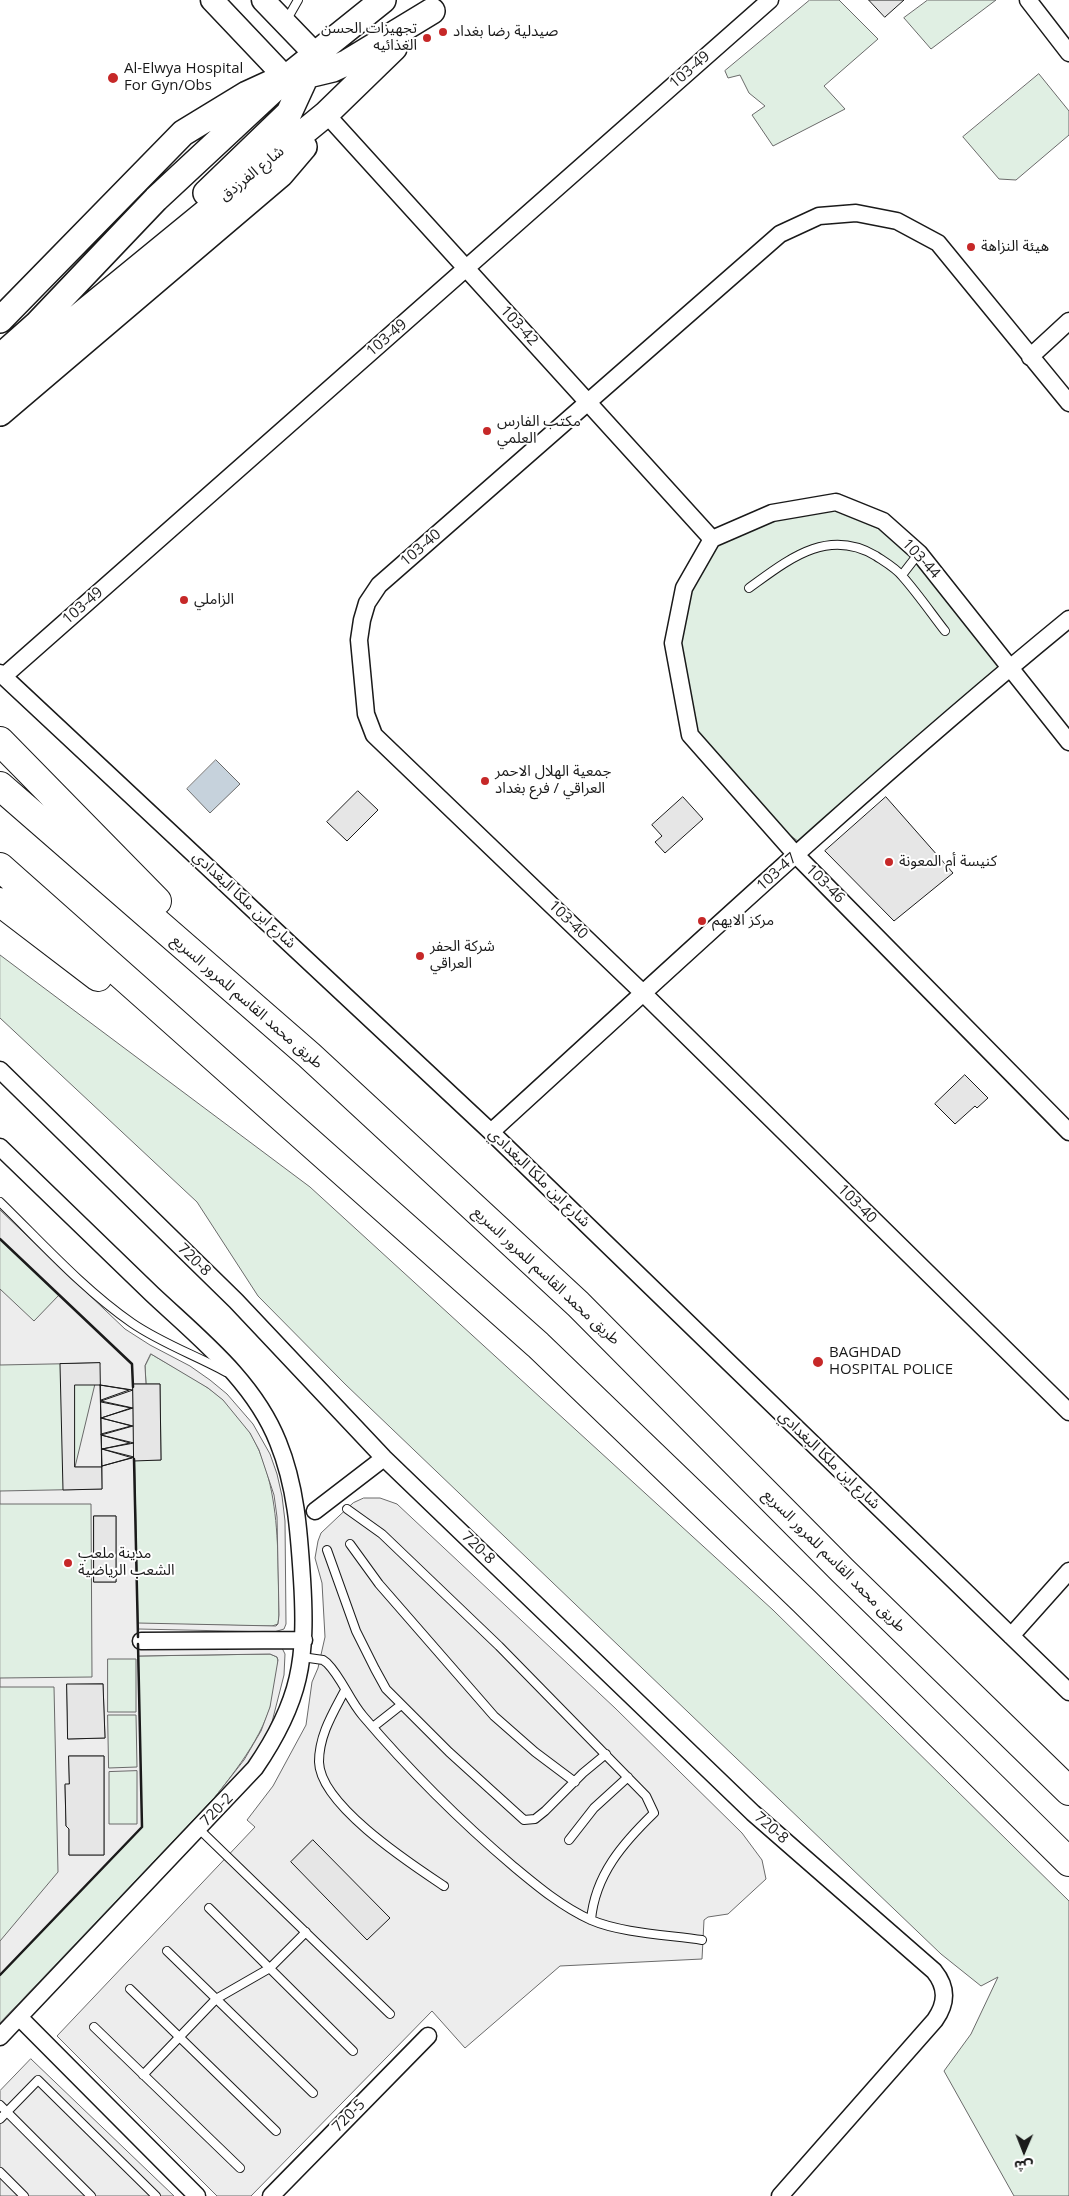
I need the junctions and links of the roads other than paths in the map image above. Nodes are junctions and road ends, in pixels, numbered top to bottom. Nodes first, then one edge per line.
1 (212, 0) edge
2 (263, 0) edge
3 (298, 0) edge
4 (382, 0) edge
5 (770, 0) edge
6 (1028, 0) edge
7 (439, 5) edge
8 (285, 23) junction
9 (1069, 53) edge
10 (303, 69) junction
11 (322, 117) junction
12 (466, 268) junction
13 (0, 320) edge
14 (1069, 321) edge
15 (44, 331) junction
16 (0, 357) edge
17 (1030, 357) junction
18 (0, 386) edge
19 (587, 402) junction
20 (1069, 403) edge
21 (0, 413) edge
22 (712, 539) junction
23 (919, 553) junction
24 (902, 575) junction
25 (749, 588) dead end
26 (1069, 619) edge
27 (945, 631) dead end
28 (1010, 667) junction
29 (2, 674) edge
30 (0, 741) edge
31 (1069, 742) edge
32 (0, 786) edge
33 (796, 855) junction
34 (0, 867) edge
35 (0, 902) edge
36 (644, 993) junction
37 (309, 1055) junction
38 (0, 1070) edge
39 (268, 1107) junction
40 (491, 1132) junction
41 (1069, 1132) edge
42 (0, 1147) edge
43 (0, 1202) edge
44 (239, 1379) junction
45 (1069, 1412) edge
46 (384, 1458) junction
47 (347, 1509) dead end
48 (315, 1511) dead end
49 (350, 1544) dead end
50 (327, 1550) dead end
51 (1069, 1571) edge
52 (1011, 1636) junction
53 (304, 1640) junction
54 (142, 1641) dead end
55 (302, 1657) junction
56 (345, 1690) junction
57 (1069, 1692) edge
58 (401, 1705) junction
59 (373, 1727) junction
60 (606, 1754) junction
61 (628, 1777) junction
62 (575, 1782) junction
63 (1069, 1791) edge
64 (199, 1829) junction
65 (569, 1840) dead end
66 (1069, 1862) edge
67 (444, 1886) dead end
68 (209, 1908) dead end
69 (591, 1920) junction
70 (306, 1932) junction
71 (702, 1940) dead end
72 (167, 1951) dead end
73 (270, 1968) junction
74 (130, 1990) dead end
75 (216, 1998) junction
76 (390, 2014) dead end
77 (19, 2017) junction
78 (94, 2027) dead end
79 (428, 2036) dead end
80 (0, 2037) edge
81 (179, 2037) junction
82 (354, 2051) dead end
83 (143, 2075) junction
84 (312, 2093) dead end
85 (0, 2105) edge
86 (7, 2112) junction
87 (0, 2119) edge
88 (276, 2131) dead end
89 (240, 2168) dead end
90 (0, 2172) edge
91 (24, 2196) edge
92 (90, 2196) edge
93 (156, 2196) edge
94 (197, 2196) edge
95 (271, 2196) edge
96 (780, 2196) edge

1 - 10 street
2 - 8 street
3 - 8 lane
4 - 10 main road
5 - 12 street, 103-49
6 - 9 street
7 - 10 main road
7 - 11 main road, شارع الفرزدق
8 - 10 street
10 - 13 main road
10 - 15 main road
11 - 12 street, 103-42
11 - 15 main road, شارع الفرزدق
11 - 21 main road
12 - 19 street, 103-42
12 - 29 street, 103-49
14 - 17 street
15 - 16 main road
15 - 18 main road
17 - 19 street, 103-40
17 - 20 street, 103-40
19 - 22 street, 103-42
19 - 36 street, 103-40
22 - 23 street, 103-44
22 - 33 street, 103-46
23 - 24 lane
23 - 28 street, 103-44
24 - 25 lane
24 - 27 lane
26 - 28 street, 103-47
28 - 31 street, 103-44
28 - 33 street, 103-47
29 - 40 street, شارع ابن ملكا البغدادي
30 - 37 highway
32 - 37 highway, طريق محمد القاسم للمرور السريع
33 - 36 street, 103-47
33 - 41 street, 103-46
34 - 39 highway
35 - 39 highway
36 - 40 street, 103-47
36 - 45 street, 103-40
37 - 63 highway, طريق محمد القاسم للمرور السريع
38 - 46 street, 720-8
39 - 66 highway
40 - 52 street, شارع ابن ملكا البغدادي
42 - 44 street
43 - 44 lane
44 - 53 street, 720-2
46 - 48 street
46 - 96 street, 720-8
47 - 60 lane
49 - 62 lane
50 - 58 lane
51 - 52 street
52 - 57 street, شارع ابن ملكا البغدادي
53 - 54 street
53 - 55 street, 720-2
55 - 56 lane
55 - 64 street, 720-2
56 - 59 lane
56 - 67 lane
58 - 59 lane
58 - 62 lane
59 - 69 lane
60 - 61 lane
60 - 62 lane
61 - 65 lane
61 - 69 lane
64 - 70 lane
64 - 77 street, 720-2
68 - 73 lane
69 - 71 lane
70 - 73 lane
70 - 76 lane
72 - 75 lane
73 - 75 lane
73 - 82 lane
74 - 81 lane
75 - 81 lane
75 - 84 lane
77 - 80 street, 720-2
77 - 94 street
78 - 83 lane
79 - 95 street, 720-5
81 - 83 lane
81 - 88 lane
83 - 89 lane
85 - 86 lane
86 - 87 lane
86 - 92 lane
86 - 93 lane
90 - 91 lane

